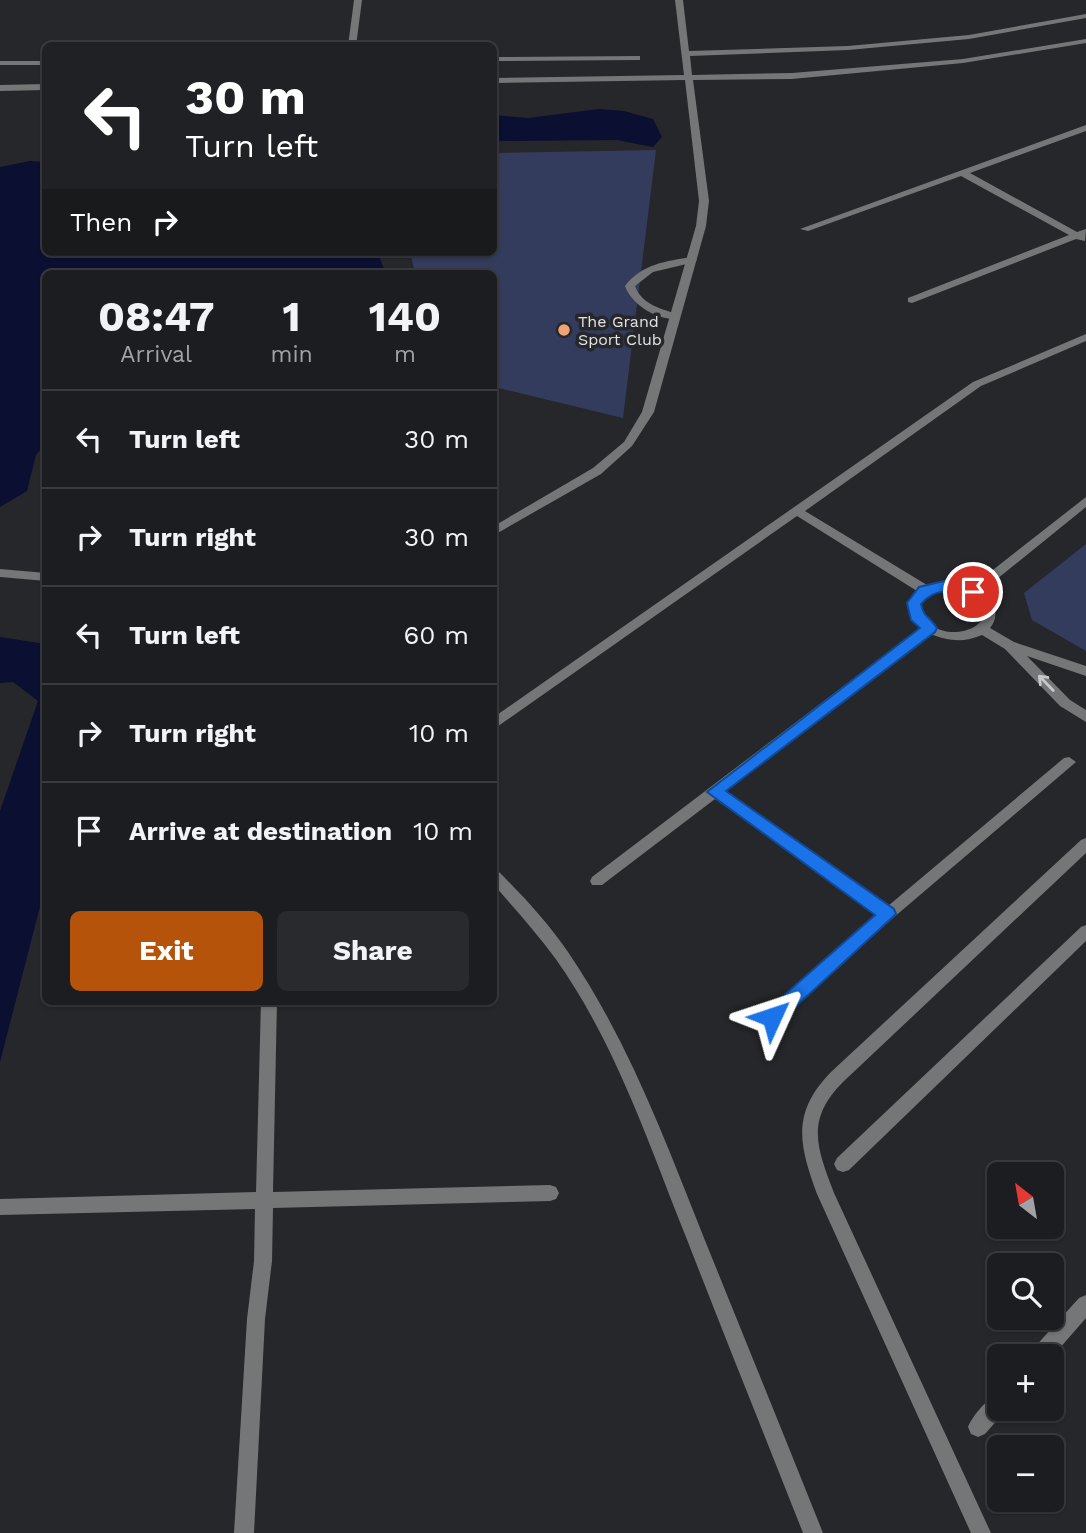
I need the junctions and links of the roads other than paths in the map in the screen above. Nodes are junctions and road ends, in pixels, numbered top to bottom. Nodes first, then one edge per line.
1 (358, 0) edge
2 (679, 0) edge
3 (1086, 16) edge
4 (1086, 41) edge
5 (353, 42) edge
6 (686, 54) junction
7 (637, 58) dead end
8 (497, 59) edge
9 (0, 63) edge
10 (42, 63) edge
11 (688, 79) junction
12 (497, 80) edge
13 (42, 87) edge
14 (0, 88) edge
15 (1086, 128) edge
16 (963, 173) junction
17 (805, 229) dead end
18 (1083, 236) edge
19 (692, 260) junction
20 (912, 300) dead end
21 (676, 317) junction
22 (1086, 337) edge
23 (1086, 501) edge
24 (797, 511) junction
25 (497, 529) edge
26 (0, 573) edge
27 (42, 577) edge
28 (925, 590) junction
29 (973, 592) junction
30 (929, 628) junction
31 (983, 630) junction
32 (1009, 645) junction
33 (1086, 671) edge
34 (1086, 717) edge
35 (497, 722) edge
36 (1069, 762) dead end
37 (715, 792) junction
38 (1086, 844) edge
39 (497, 879) edge
40 (597, 881) dead end
41 (888, 914) junction
42 (1086, 931) edge
43 (269, 1005) edge
44 (772, 1017) dead end
45 (843, 1164) dead end
46 (550, 1193) dead end
47 (266, 1200) junction
48 (0, 1207) edge
49 (1086, 1304) edge
50 (1051, 1344) edge
51 (987, 1417) edge
52 (978, 1427) dead end
53 (244, 1533) edge
54 (813, 1533) edge
55 (981, 1533) edge

1 - 5 street
2 - 6 street
3 - 6 street
4 - 11 street
6 - 11 street
7 - 8 street
9 - 10 street
11 - 12 street
11 - 19 street
13 - 14 street
15 - 16 street
16 - 17 street
16 - 18 street
18 - 20 street
19 - 21 street
19 - 21 street
21 - 25 street
22 - 24 street
23 - 29 street
24 - 28 street
24 - 35 street
26 - 27 street
28 - 29 street
28 - 30 street
29 - 31 street
30 - 31 street
30 - 37 street
31 - 32 street
32 - 33 street
34 -> 32 street
36 - 41 street
37 - 40 street
37 - 41 street
38 - 55 street
39 - 54 street
41 - 44 street
42 - 45 street
43 - 47 street
46 - 47 street
47 - 48 street
47 - 53 street
49 - 50 street
51 - 52 street

